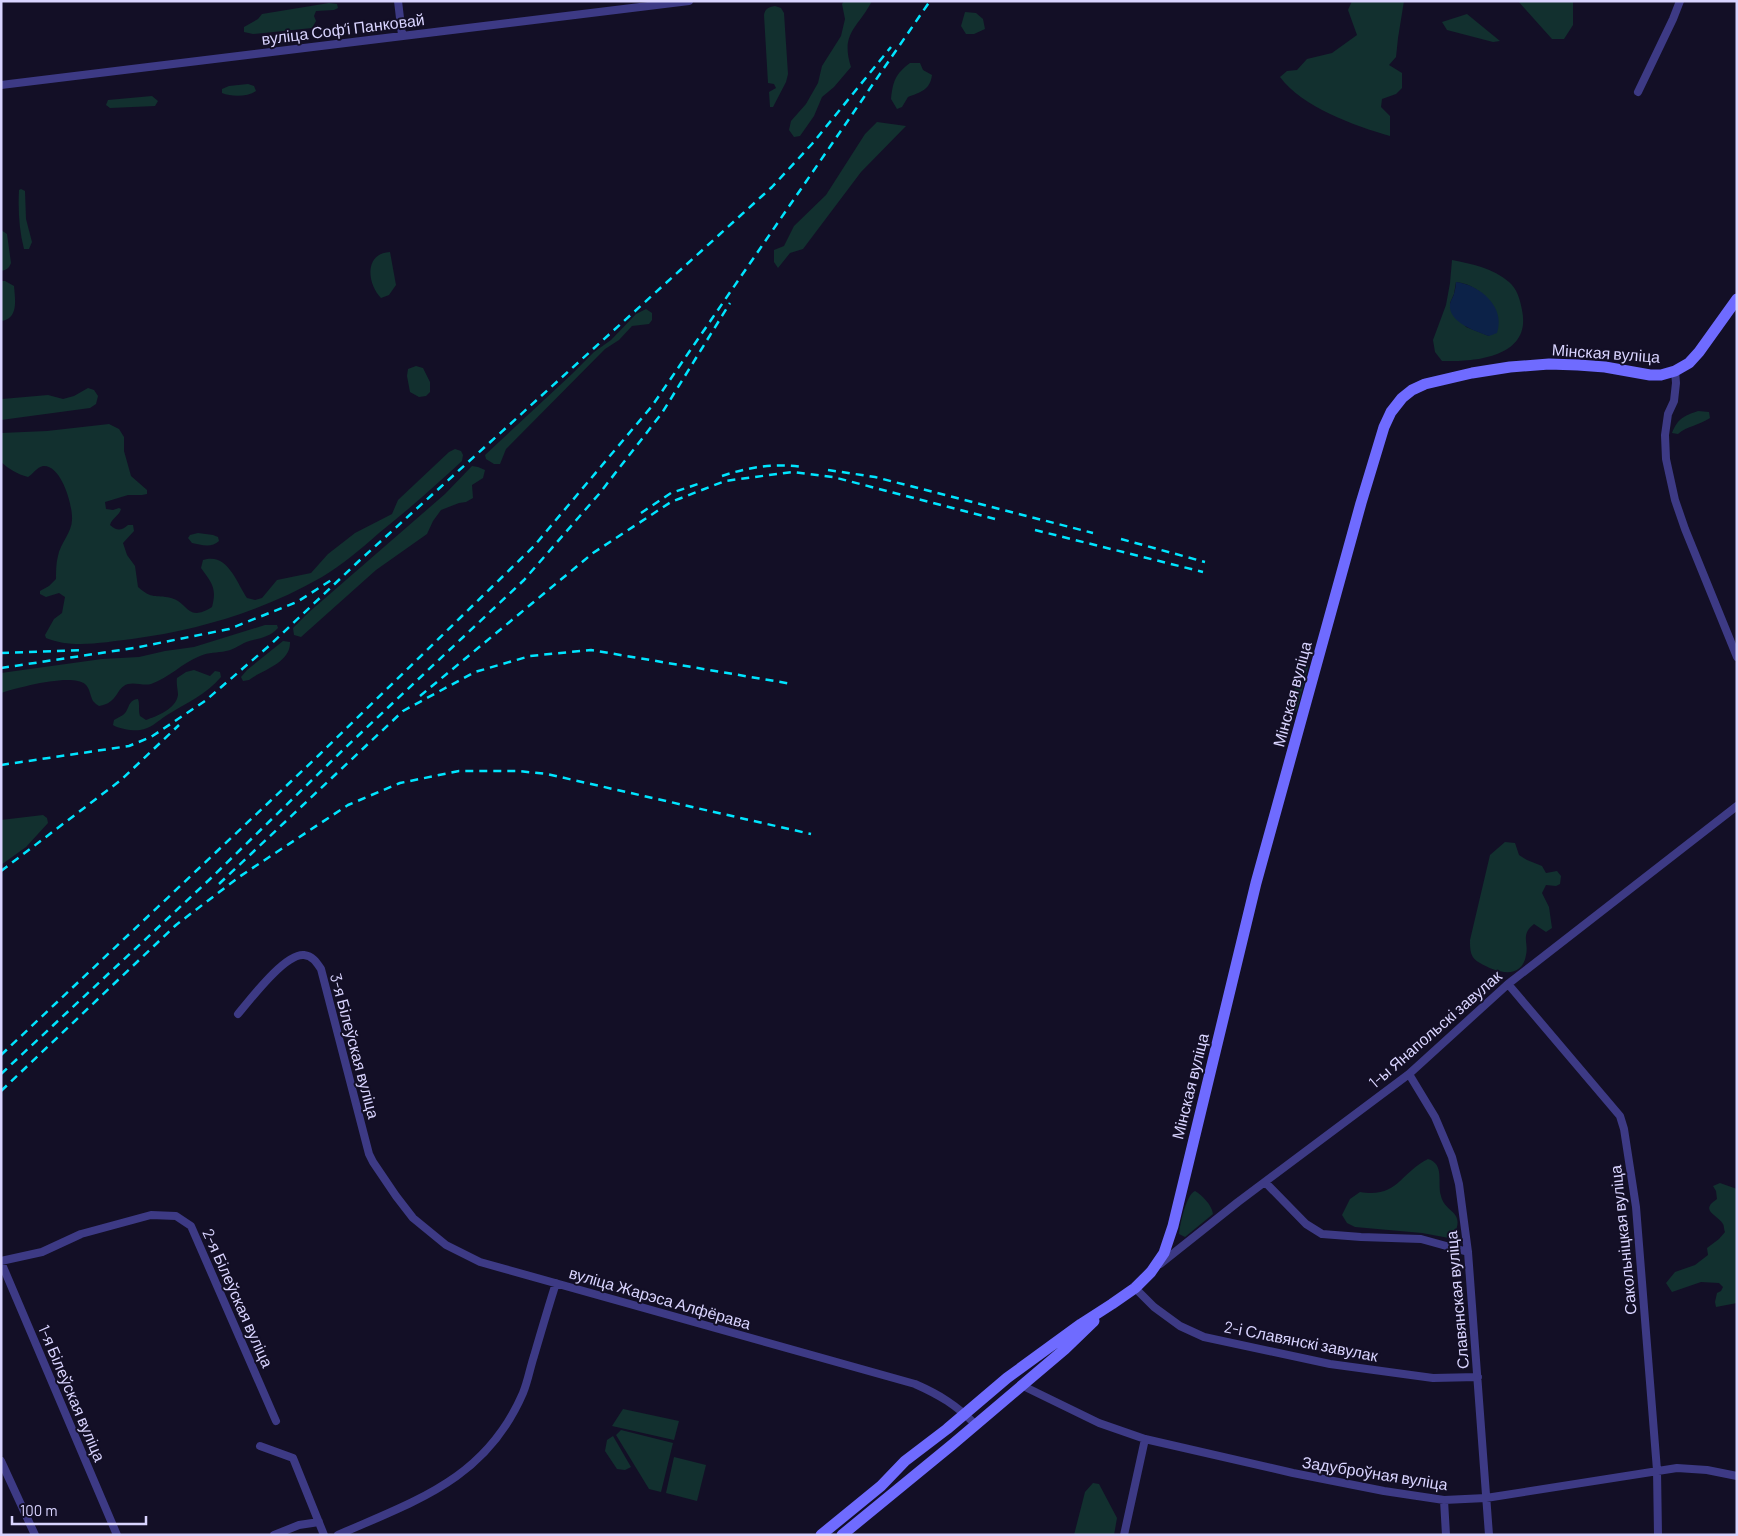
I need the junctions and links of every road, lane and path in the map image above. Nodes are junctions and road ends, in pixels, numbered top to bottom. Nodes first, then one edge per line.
1 (398, 1) edge
2 (688, 1) edge
3 (1680, 1) edge
4 (402, 35) junction
5 (1, 85) edge
6 (1638, 92) dead end
7 (1737, 299) edge
8 (1675, 371) junction
9 (1737, 657) edge
10 (1737, 806) edge
11 (1508, 984) junction
12 (238, 1014) dead end
13 (1409, 1074) junction
14 (369, 1154) joint
15 (1264, 1182) junction
16 (1468, 1252) junction
17 (1, 1262) edge
18 (1151, 1272) junction
19 (556, 1283) junction
20 (1135, 1288) junction
21 (1112, 1304) junction
22 (1478, 1377) junction
23 (1008, 1378) junction
24 (1020, 1385) junction
25 (964, 1414) junction
26 (276, 1420) dead end
27 (975, 1424) junction
28 (1144, 1439) junction
29 (260, 1446) dead end
30 (1, 1461) edge
31 (1656, 1470) junction
32 (1737, 1476) edge
33 (1486, 1498) junction
34 (1444, 1500) junction
35 (319, 1522) junction
36 (36, 1535) edge
37 (117, 1535) edge
38 (274, 1535) edge
39 (324, 1535) edge
40 (338, 1535) edge
41 (821, 1535) edge
42 (842, 1535) edge
43 (1124, 1535) edge
44 (1446, 1535) edge
45 (1488, 1535) edge
46 (1658, 1535) edge

1 - 4 street
2 - 4 street, вуліца Софʼі Панковай
3 - 6 street
4 - 5 street, вуліца Софʼі Панковай
7 - 8 main road
8 - 9 street
8 - 18 main road, Мінская вуліца
10 - 11 street, 1-ы Янапольскі завулак
11 - 13 street, 1-ы Янапольскі завулак
11 - 31 street, Сакольніцкая вуліца
12 - 14 street, 3-я Білеўская вуліца
13 - 15 street, 1-ы Янапольскі завулак
13 - 16 street, Славянская вуліца
14 - 19 street, вуліца Жарэса Алфёрава
15 - 16 street
15 - 18 street, 1-ы Янапольскі завулак
16 - 22 street, Славянская вуліца
17 - 26 street, 2-я Білеўская вуліца
17 - 37 street, 1-я Білеўская вуліца
18 - 20 main road, Мінская вуліца
19 - 25 street, вуліца Жарэса Алфёрава
19 - 40 street
20 - 21 main road, Мінская вуліца
20 - 22 street, 2-і Славянскі завулак
21 - 23 main road
21 - 24 main road
22 - 33 street, Славянская вуліца
23 - 24 main road
23 - 25 main road
24 - 27 main road
24 - 28 street, Задуброўная вуліца
25 - 27 street, вуліца Жарэса Алфёрава
25 - 41 main road
27 - 42 main road
28 - 34 street, Задуброўная вуліца
28 - 43 street
29 - 35 street
30 - 36 street
31 - 32 street, Задуброўная вуліца
31 - 33 street, Задуброўная вуліца
31 - 46 street, Сакольніцкая вуліца
33 - 34 street, Задуброўная вуліца
33 - 45 street, Славянская вуліца
34 - 44 street
35 - 38 street
35 - 39 street

